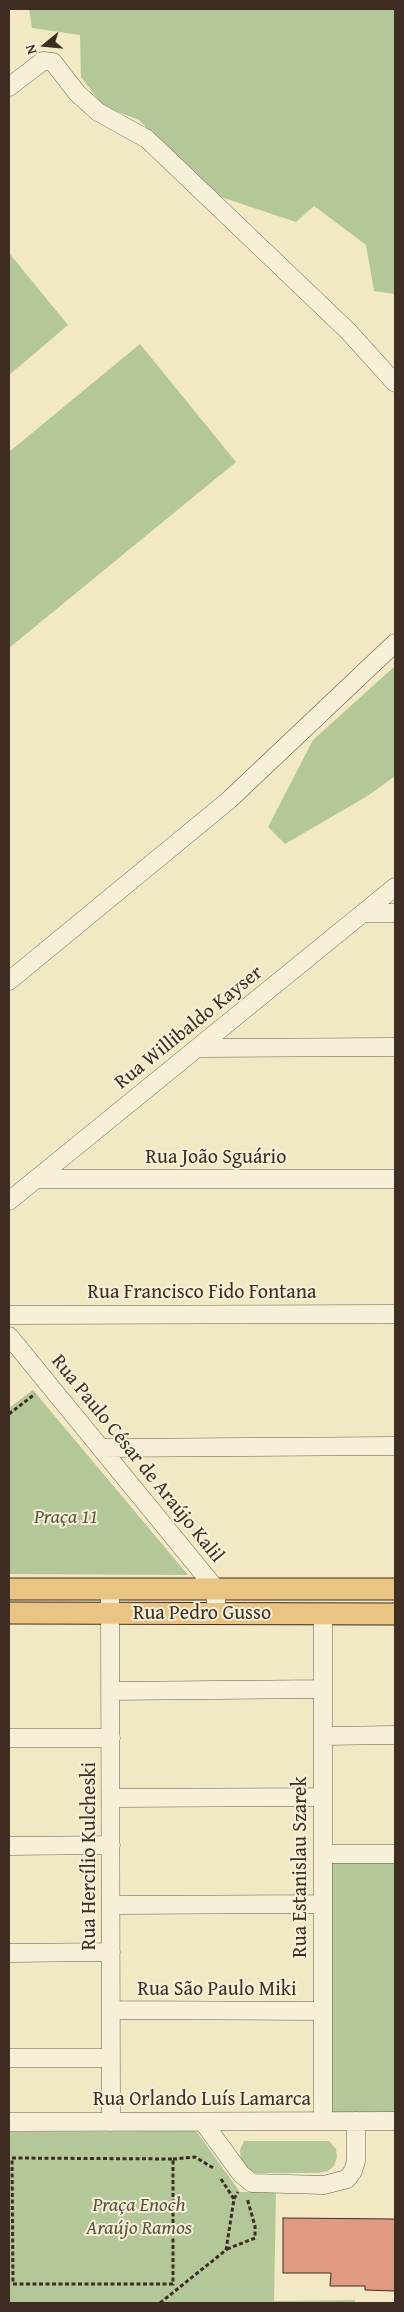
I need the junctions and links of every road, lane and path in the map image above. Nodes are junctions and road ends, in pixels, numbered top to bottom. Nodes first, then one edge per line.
1 (9, 87) edge
2 (395, 383) edge
3 (395, 643) edge
4 (395, 887) edge
5 (363, 913) junction
6 (395, 913) edge
7 (9, 981) edge
8 (395, 1047) edge
9 (198, 1048) junction
10 (36, 1179) junction
11 (395, 1180) edge
12 (9, 1201) edge
13 (395, 1314) edge
14 (9, 1315) edge
15 (9, 1336) edge
16 (48, 1384) junction
17 (9, 1414) edge
18 (395, 1446) edge
19 (100, 1448) junction
20 (9, 1589) edge
21 (216, 1589) junction
22 (395, 1589) edge
23 (110, 1590) junction
24 (11, 1614) edge
25 (110, 1614) junction
26 (216, 1614) junction
27 (323, 1614) junction
28 (395, 1614) edge
29 (323, 1689) junction
30 (110, 1691) junction
31 (395, 1735) edge
32 (323, 1736) junction
33 (9, 1738) edge
34 (111, 1738) junction
35 (323, 1797) junction
36 (111, 1798) junction
37 (111, 1845) junction
38 (9, 1846) edge
39 (323, 1854) junction
40 (395, 1854) edge
41 (323, 1904) junction
42 (111, 1905) junction
43 (111, 1952) junction
44 (9, 1953) edge
45 (111, 2010) junction
46 (323, 2011) junction
47 (9, 2058) edge
48 (111, 2058) junction
49 (323, 2121) junction
50 (356, 2121) junction
51 (395, 2121) edge
52 (9, 2122) edge
53 (111, 2122) junction
54 (203, 2122) junction
55 (173, 2158) junction
56 (244, 2181) junction
57 (234, 2199) junction
58 (226, 2250) junction
59 (173, 2284) junction
60 (178, 2288) junction
61 (160, 2303) edge

1 - 2 street
3 - 7 street
4 - 5 street, Rua Willibaldo Kayser
5 - 6 street
5 - 9 street, Rua Willibaldo Kayser
8 - 9 street
9 - 10 street, Rua Willibaldo Kayser
10 - 11 street, Rua João Sguário
10 - 12 street, Rua Willibaldo Kayser
13 - 14 street, Rua Francisco Fido Fontana
15 - 16 street, Rua Paulo César de Araújo Kalil
16 - 17 path
16 - 19 street, Rua Paulo César de Araújo Kalil
18 - 19 street
19 - 21 street, Rua Paulo César de Araújo Kalil
20 - 23 main road, Rua Pedro Gusso
21 - 22 main road, Rua Pedro Gusso
21 - 23 main road, Rua Pedro Gusso
21 - 26 street, Rua Paulo César de Araújo Kalil
23 - 25 street, Rua Hercílio Kulcheski
24 - 25 main road, Rua Pedro Gusso
25 - 26 main road, Rua Pedro Gusso
25 - 30 street, Rua Hercílio Kulcheski
26 - 27 main road, Rua Pedro Gusso
27 - 28 main road, Rua Pedro Gusso
27 - 29 street, Rua Estanislau Szarek
29 - 30 street
29 - 32 street, Rua Estanislau Szarek
30 - 34 street, Rua Hercílio Kulcheski
31 - 32 street
32 - 35 street, Rua Estanislau Szarek
33 - 34 street
34 - 36 street, Rua Hercílio Kulcheski
35 - 36 street
35 - 39 street, Rua Estanislau Szarek
36 - 37 street, Rua Hercílio Kulcheski
37 - 38 street
37 - 42 street, Rua Hercílio Kulcheski
39 - 40 street
39 - 41 street, Rua Estanislau Szarek
41 - 42 street
41 - 46 street, Rua Estanislau Szarek
42 - 43 street, Rua Hercílio Kulcheski
43 - 44 street
43 - 45 street, Rua Hercílio Kulcheski
45 - 46 street, Rua São Paulo Miki
45 - 48 street, Rua Hercílio Kulcheski
46 - 49 street, Rua Estanislau Szarek
47 - 48 street
48 - 53 street, Rua Hercílio Kulcheski
49 - 50 street, Rua Orlando Luís Lamarca
49 - 54 street, Rua Orlando Luís Lamarca
50 - 51 street, Rua Orlando Luís Lamarca
50 - 56 street
52 - 53 street, Rua Orlando Luís Lamarca
53 - 54 street, Rua Orlando Luís Lamarca
54 - 56 street
55 - 57 path
55 - 59 path
55 - 59 path
56 - 57 path
56 - 58 path
57 - 58 path
58 - 60 path
59 - 60 path
60 - 61 path

